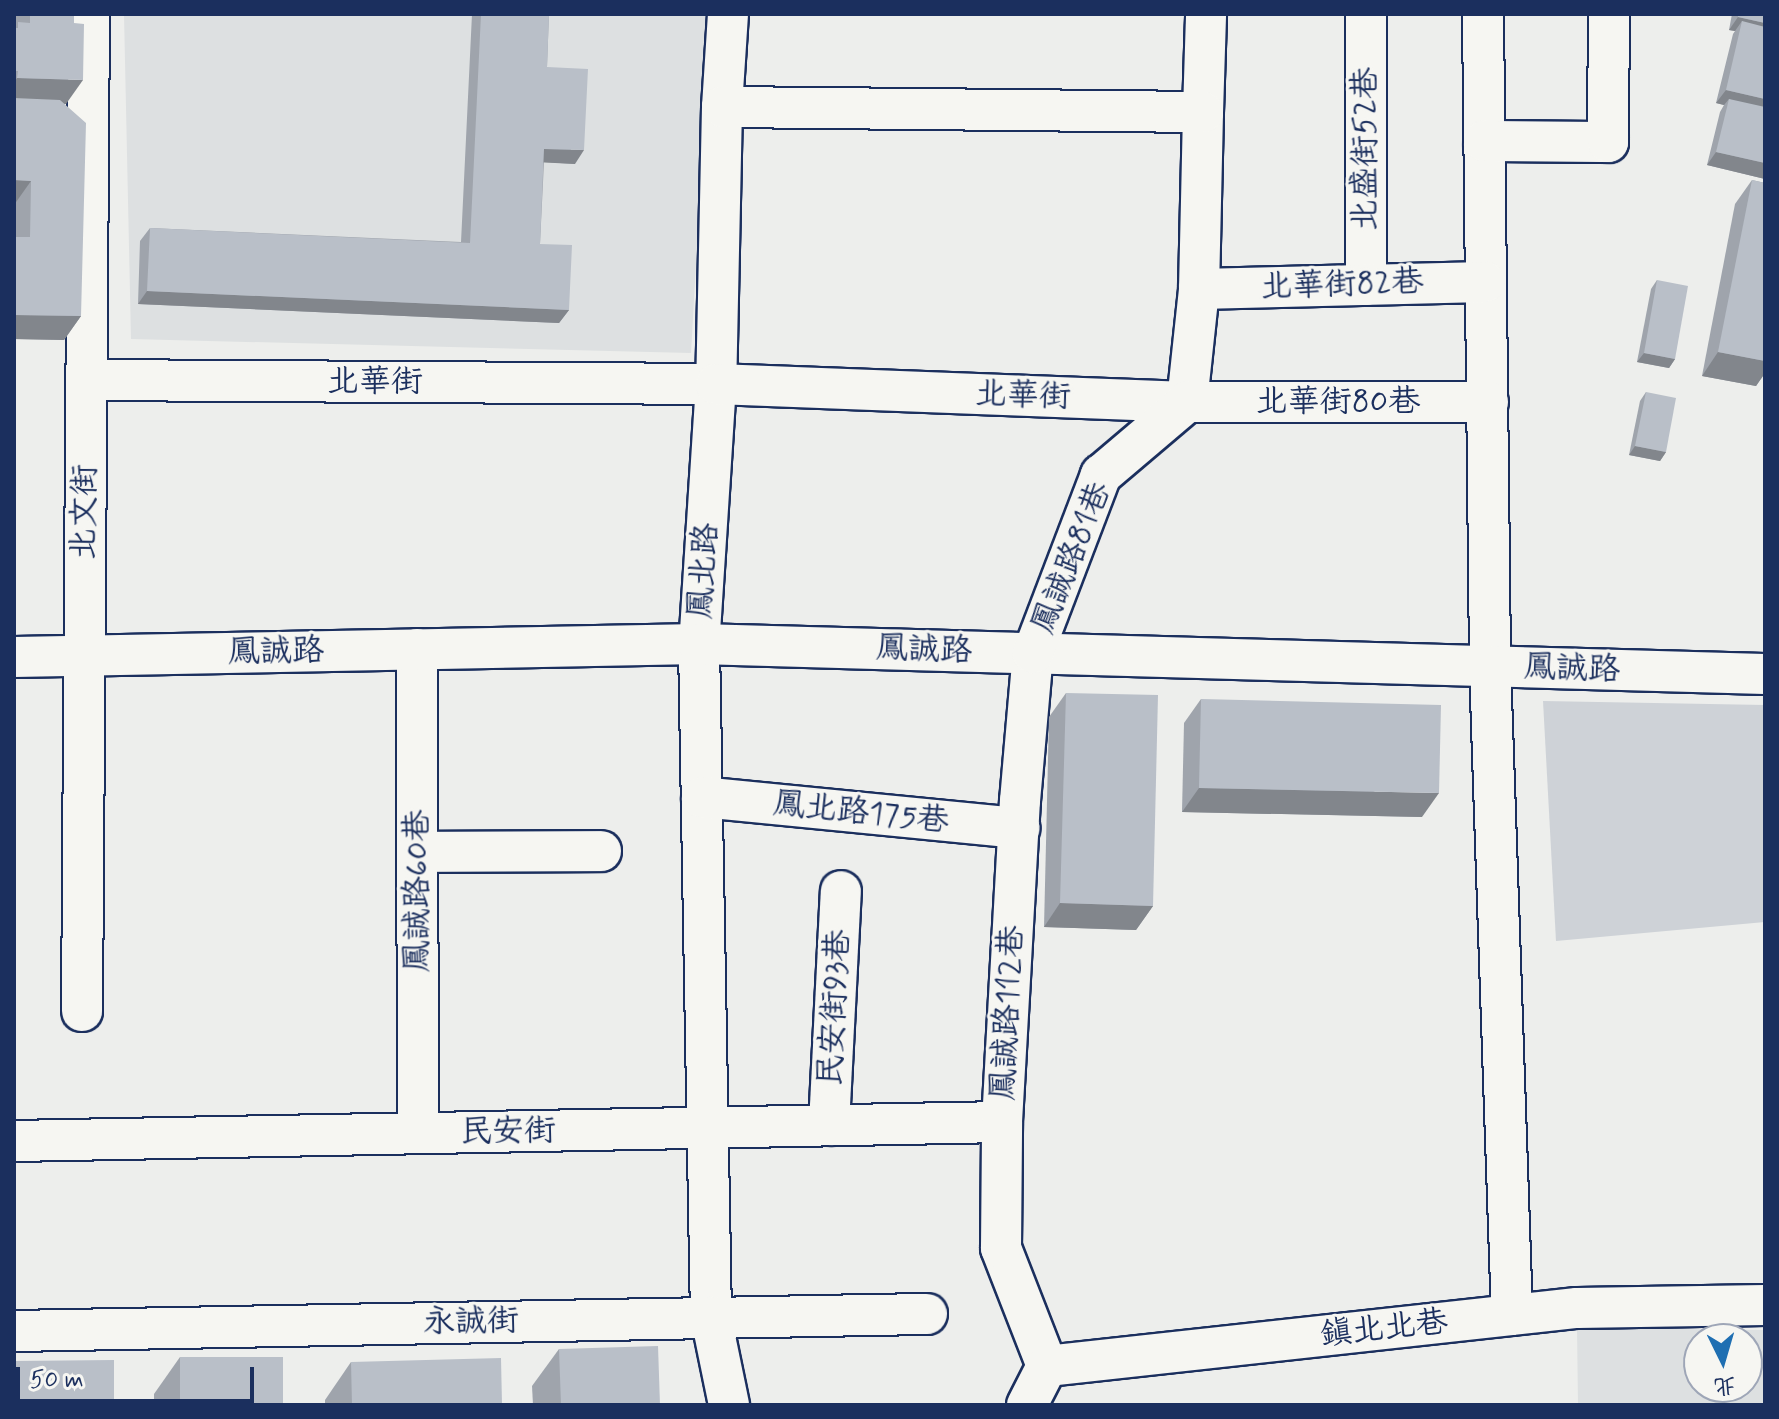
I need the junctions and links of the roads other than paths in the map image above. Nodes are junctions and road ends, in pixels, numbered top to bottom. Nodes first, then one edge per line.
1 (89, 14) edge
2 (728, 14) edge
3 (1206, 14) edge
4 (1366, 14) edge
5 (1483, 14) edge
6 (1609, 14) edge
7 (722, 107) junction
8 (1203, 112) junction
9 (44, 114) edge
10 (89, 114) junction
11 (1484, 141) junction
12 (1485, 282) junction
13 (1366, 285) junction
14 (1199, 289) junction
15 (86, 380) junction
16 (716, 384) junction
17 (1187, 402) junction
18 (1488, 402) junction
19 (699, 644) junction
20 (417, 649) junction
21 (1033, 653) junction
22 (14, 657) edge
23 (83, 657) junction
24 (1490, 666) junction
25 (1765, 674) edge
26 (702, 797) junction
27 (1019, 828) junction
28 (601, 851) dead end
29 (418, 852) junction
30 (841, 891) dead end
31 (82, 1011) dead end
32 (1002, 1122) junction
33 (829, 1125) junction
34 (708, 1128) junction
35 (418, 1133) junction
36 (14, 1141) edge
37 (1765, 1305) edge
38 (927, 1314) dead end
39 (1512, 1315) junction
40 (711, 1317) junction
41 (14, 1331) edge
42 (1047, 1366) junction
43 (729, 1405) edge
44 (1027, 1405) edge

1 - 10 street, 北文街
2 - 7 street, 鳳北路
3 - 8 street
4 - 13 street, 北盛街52巷
5 - 11 street
6 - 11 street
7 - 8 street
7 - 16 street, 鳳北路
8 - 14 street
9 - 10 street
10 - 15 street, 北文街
11 - 12 street
12 - 13 street, 北華街82巷
12 - 18 street
13 - 14 street, 北華街82巷
14 - 17 street
15 - 16 street, 北華街
15 - 23 street, 北文街
16 - 17 street, 北華街
16 - 19 street, 鳳北路
17 - 18 street, 北華街80巷
17 - 21 street, 鳳誠路81巷
18 - 24 street
19 - 20 street, 鳳誠路
19 - 21 street, 鳳誠路
19 - 26 street, 鳳北路
20 - 23 street, 鳳誠路
20 - 29 street, 鳳誠路60巷
21 - 24 street, 鳳誠路
21 - 27 street, 鳳誠路112巷
22 - 23 street, 鳳誠路
23 - 31 street, 北文街
24 - 25 street, 鳳誠路
24 - 39 street
26 - 27 street, 鳳北路175巷
26 - 34 street, 鳳北路
27 - 32 street, 鳳誠路112巷
28 - 29 street
29 - 35 street, 鳳誠路60巷
30 - 33 street, 民安街93巷
32 - 33 street, 民安街
32 - 42 street, 鳳誠路112巷
33 - 34 street, 民安街
34 - 35 street, 民安街
34 - 40 street, 鳳北路
35 - 36 street, 民安街
37 - 39 street, 鎮北北巷
38 - 40 street, 永誠街
39 - 42 street, 鎮北北巷
40 - 41 street, 永誠街
40 - 43 street, 鳳北路
42 - 44 street

